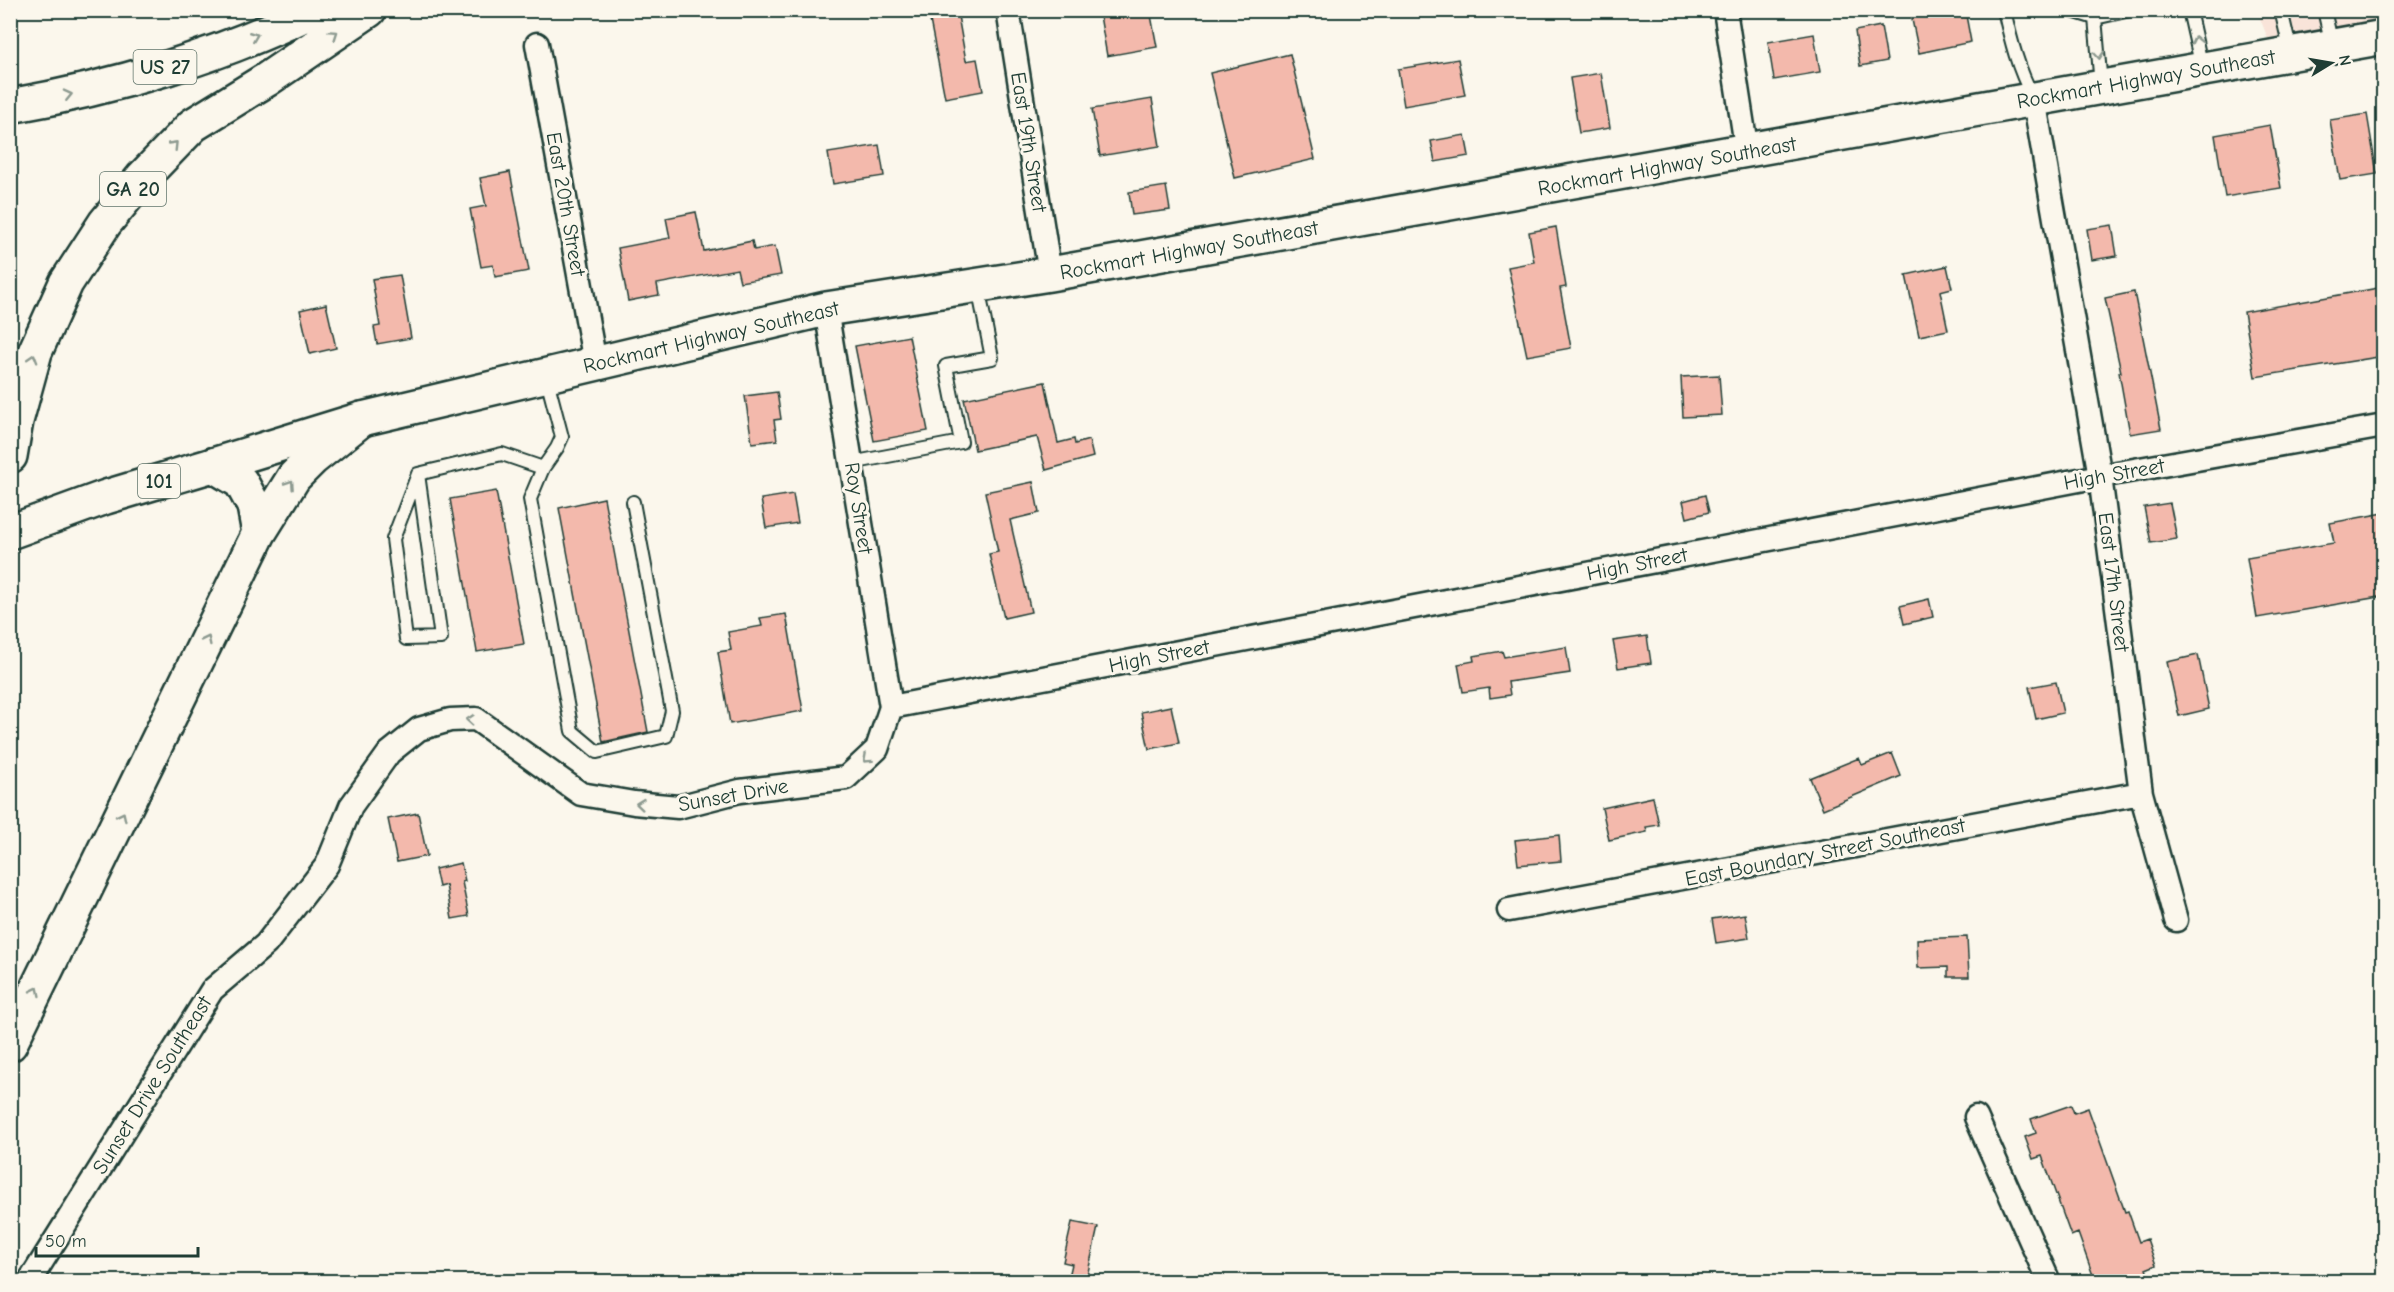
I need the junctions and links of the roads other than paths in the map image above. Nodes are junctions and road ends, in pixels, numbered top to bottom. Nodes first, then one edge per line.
1 (314, 10) edge
2 (369, 10) edge
3 (1008, 10) edge
4 (1725, 10) edge
5 (2004, 10) edge
6 (2069, 10) edge
7 (2130, 10) edge
8 (2189, 10) edge
9 (2281, 10) edge
10 (2325, 10) edge
11 (2095, 18) junction
12 (2384, 37) edge
13 (537, 44) dead end
14 (2332, 46) junction
15 (2291, 54) junction
16 (2202, 69) junction
17 (2102, 87) junction
18 (2034, 99) junction
19 (10, 106) edge
20 (1747, 152) junction
21 (1050, 274) junction
22 (978, 286) junction
23 (826, 309) junction
24 (595, 363) junction
25 (546, 375) junction
26 (362, 419) junction
27 (2384, 426) edge
28 (10, 456) edge
29 (851, 463) junction
30 (213, 465) junction
31 (543, 468) junction
32 (418, 474) junction
33 (2100, 476) junction
34 (633, 502) dead end
35 (10, 531) edge
36 (259, 533) junction
37 (891, 707) junction
38 (389, 753) joint
39 (2141, 793) junction
40 (1509, 910) dead end
41 (2176, 920) dead end
42 (10, 1044) edge
43 (1976, 1117) dead end
44 (28, 1281) edge
45 (2049, 1281) edge

19 -> 1 main road, US 27
28 -> 2 main road, GA 20
3 - 21 street, East 19th Street
4 - 20 street
5 - 18 lane
6 - 11 lane
7 - 11 lane
16 -> 8 lane
9 - 15 lane
10 - 14 lane
11 -> 17 lane
12 - 14 main road, Rockmart Highway Southeast
13 - 24 street, East 20th Street
14 - 15 main road, Rockmart Highway Southeast
15 - 16 main road, Rockmart Highway Southeast
16 - 17 main road, Rockmart Highway Southeast
17 - 18 main road, Rockmart Highway Southeast
18 - 20 main road, Rockmart Highway Southeast
18 - 33 street, East 17th Street
20 - 21 main road, Rockmart Highway Southeast
21 - 22 main road, Rockmart Highway Southeast
22 - 23 main road, Rockmart Highway Southeast
22 - 29 lane
23 - 24 main road, Rockmart Highway Southeast
23 - 29 street, Roy Street
24 - 25 main road, Rockmart Highway Southeast / 101
25 - 26 main road, Rockmart Highway Southeast / 101
25 - 31 lane
26 - 30 main road, Rockmart Highway Southeast / 101
36 -> 26 main road
27 - 33 street, High Street
29 - 37 street, Roy Street
30 - 35 main road, Rockmart Highway Southeast / 101
30 - 36 main road
31 - 32 lane
31 - 34 lane
32 - 32 lane
33 - 37 street, High Street
33 - 39 street, East 17th Street
42 -> 36 main road
37 -> 38 street, Sunset Drive
38 - 44 street, Sunset Drive Southeast
39 - 40 street, East Boundary Street Southeast
39 - 41 street, East 17th Street
43 - 45 street

